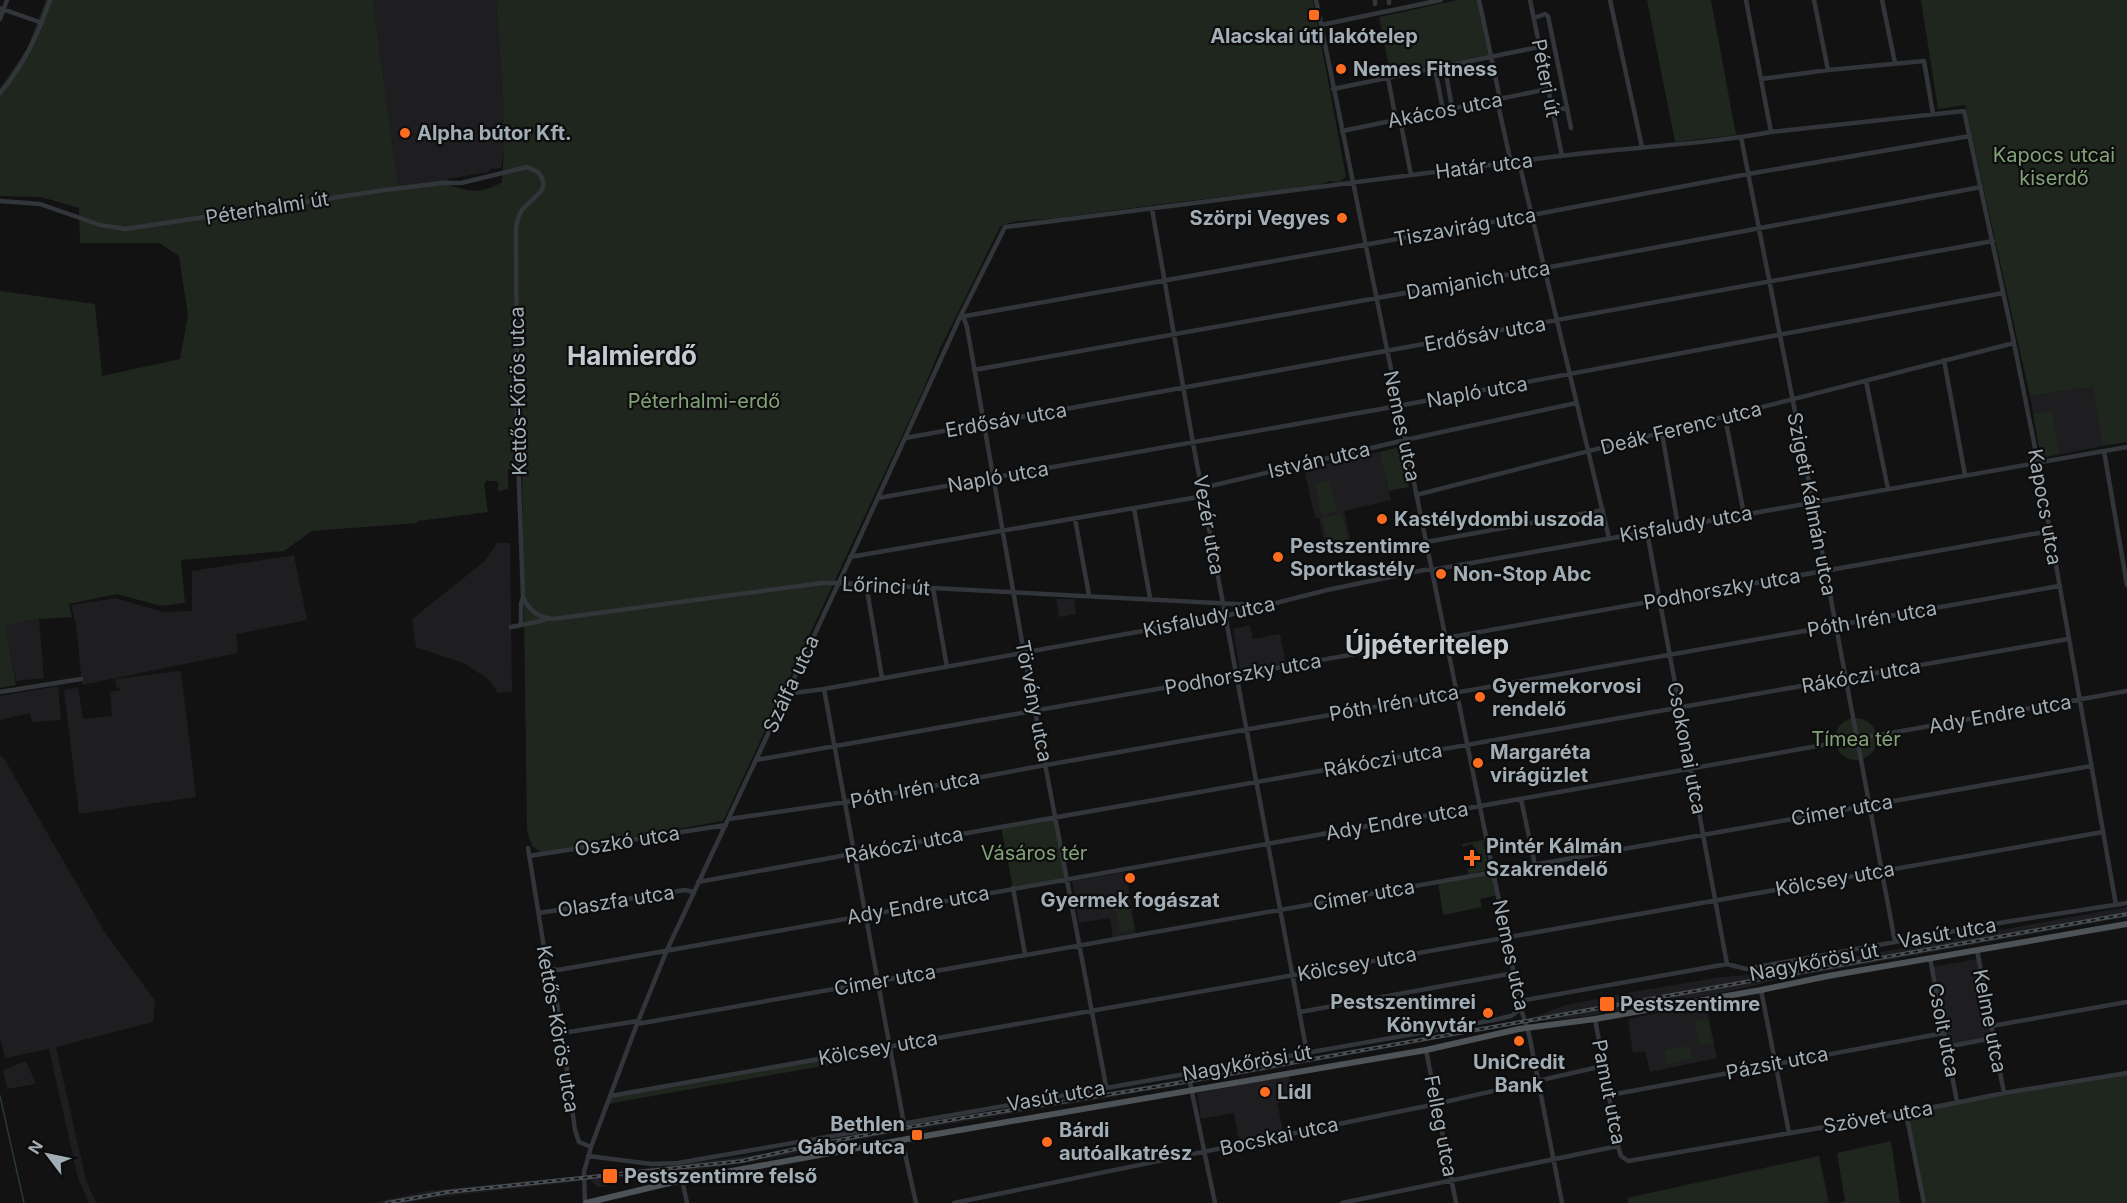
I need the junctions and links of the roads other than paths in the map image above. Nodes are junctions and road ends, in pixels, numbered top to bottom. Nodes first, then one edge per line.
1 (7, 0) edge
2 (50, 0) edge
3 (1316, 0) edge
4 (1441, 0) edge
5 (1479, 0) edge
6 (1530, 0) edge
7 (1610, 0) edge
8 (1746, 0) edge
9 (1814, 0) edge
10 (1882, 0) edge
11 (2, 9) edge
12 (1534, 18) junction
13 (0, 19) edge
14 (42, 23) junction
15 (1321, 25) junction
16 (1553, 40) junction
17 (1539, 45) junction
18 (1491, 57) junction
19 (1895, 63) junction
20 (1445, 67) junction
21 (1435, 69) junction
22 (1828, 70) junction
23 (1560, 76) junction
24 (1388, 78) junction
25 (1546, 79) junction
26 (1761, 79) junction
27 (1333, 88) junction
28 (1548, 89) junction
29 (0, 93) edge
30 (1498, 99) junction
31 (1452, 108) junction
32 (1567, 108) junction
33 (1443, 110) junction
34 (1552, 110) junction
35 (1964, 111) joint
36 (1933, 114) junction
37 (1398, 120) junction
38 (1571, 128) dead end
39 (1342, 131) junction
40 (1771, 132) junction
41 (1970, 136) junction
42 (1741, 137) junction
43 (1642, 147) junction
44 (1562, 156) junction
45 (1519, 162) junction
46 (1511, 163) junction
47 (535, 170) joint
48 (1748, 174) junction
49 (1411, 175) junction
50 (1353, 183) junction
51 (1981, 188) junction
52 (0, 201) edge
53 (1152, 209) junction
54 (1532, 215) junction
55 (1005, 227) joint
56 (1759, 228) junction
57 (1993, 241) junction
58 (1366, 244) junction
59 (1545, 268) junction
60 (1165, 280) junction
61 (1769, 281) junction
62 (2003, 293) junction
63 (1376, 298) junction
64 (962, 316) junction
65 (1557, 321) junction
66 (1174, 335) junction
67 (1780, 336) junction
68 (2014, 343) junction
69 (1387, 351) junction
70 (1944, 360) junction
71 (974, 370) junction
72 (1569, 374) junction
73 (1866, 381) junction
74 (1184, 389) junction
75 (1792, 400) junction
76 (1576, 403) junction
77 (1398, 406) junction
78 (1725, 417) junction
79 (983, 424) junction
80 (1662, 433) junction
81 (905, 438) junction
82 (1405, 440) junction
83 (1193, 443) junction
84 (2127, 447) edge
85 (1589, 452) junction
86 (2104, 452) junction
87 (2038, 462) junction
88 (1965, 475) junction
89 (993, 478) junction
90 (1202, 488) junction
91 (1888, 489) junction
92 (1416, 495) junction
93 (1204, 496) junction
94 (878, 498) junction
95 (1813, 503) junction
96 (1134, 508) junction
97 (1603, 510) junction
98 (1744, 514) junction
99 (1074, 519) junction
100 (1678, 526) junction
101 (2050, 531) junction
102 (1004, 532) junction
103 (1647, 532) junction
104 (1609, 538) junction
105 (1426, 542) junction
106 (850, 557) junction
107 (1432, 569) junction
108 (1824, 571) junction
109 (838, 583) junction
110 (866, 584) junction
111 (2127, 585) edge
112 (2059, 586) junction
113 (933, 588) junction
114 (1015, 592) junction
115 (1089, 595) junction
116 (523, 597) junction
117 (1150, 598) junction
118 (1660, 600) junction
119 (1223, 603) junction
120 (1260, 606) junction
121 (1226, 615) junction
122 (547, 618) junction
123 (521, 625) junction
124 (1835, 625) junction
125 (511, 627) dead end
126 (1446, 638) junction
127 (2068, 639) junction
128 (1024, 653) junction
129 (1670, 654) junction
130 (947, 666) junction
131 (1237, 676) junction
132 (882, 678) junction
133 (1845, 678) junction
134 (81, 679) dead end
135 (824, 689) junction
136 (0, 692) edge
137 (1456, 692) junction
138 (2127, 692) edge
139 (786, 694) junction
140 (2079, 700) junction
141 (1679, 708) junction
142 (1035, 711) junction
143 (1247, 729) junction
144 (1856, 739) junction
145 (1468, 746) junction
146 (834, 747) junction
147 (756, 760) junction
148 (1046, 765) junction
149 (2091, 766) junction
150 (1691, 769) junction
151 (1256, 782) junction
152 (1521, 799) junction
153 (846, 802) junction
154 (1870, 805) junction
155 (1479, 807) junction
156 (729, 819) junction
157 (1056, 819) junction
158 (726, 825) junction
159 (2103, 832) junction
160 (1704, 836) junction
161 (1267, 843) junction
162 (528, 848) dead end
163 (854, 855) junction
164 (529, 856) junction
165 (1535, 866) junction
166 (1882, 870) junction
167 (1494, 872) junction
168 (1068, 879) junction
169 (698, 882) junction
170 (1013, 888) junction
171 (694, 891) junction
172 (1716, 900) junction
173 (2127, 903) edge
174 (2116, 905) junction
175 (1279, 910) junction
176 (539, 913) junction
177 (865, 915) junction
178 (2127, 924) edge
179 (1507, 938) junction
180 (1895, 942) junction
181 (1080, 946) junction
182 (667, 950) junction
183 (1977, 950) junction
184 (1025, 954) junction
185 (1930, 958) junction
186 (1727, 963) junction
187 (551, 969) junction
188 (1514, 973) junction
189 (1293, 975) junction
190 (878, 981) junction
191 (1761, 990) junction
192 (1520, 1001) junction
193 (2127, 1002) edge
194 (1521, 1009) junction
195 (1092, 1011) junction
196 (1300, 1012) junction
197 (1595, 1019) junction
198 (638, 1022) junction
199 (1991, 1026) junction
200 (1526, 1028) junction
201 (1944, 1033) junction
202 (562, 1034) junction
203 (1993, 1038) junction
204 (890, 1046) junction
205 (1946, 1047) junction
206 (1426, 1050) junction
207 (1307, 1053) junction
208 (1775, 1063) junction
209 (1604, 1066) junction
210 (1188, 1072) junction
211 (2127, 1073) edge
212 (1537, 1081) junction
213 (1106, 1086) junction
214 (1191, 1089) junction
215 (2004, 1093) junction
216 (1610, 1095) junction
217 (610, 1096) junction
218 (1957, 1102) junction
219 (1436, 1104) junction
220 (1906, 1113) junction
221 (904, 1124) junction
222 (1789, 1133) junction
223 (902, 1140) junction
224 (1618, 1146) junction
225 (591, 1147) junction
226 (1203, 1151) junction
227 (588, 1156) junction
228 (1553, 1159) junction
229 (1628, 1161) joint
230 (682, 1180) junction
231 (1451, 1180) junction
232 (586, 1203) edge
233 (687, 1203) edge
234 (916, 1203) edge
235 (954, 1203) edge
236 (1215, 1203) edge
237 (1342, 1203) edge
238 (1456, 1203) edge
239 (1562, 1203) edge
240 (1924, 1203) edge

1 - 11 street
2 - 14 street
3 - 15 street, Nemes utca
4 - 15 street
5 - 18 street
6 - 12 street, Péteri út
7 - 43 street
8 - 26 street
9 - 22 street
10 - 19 street
11 - 13 street
11 - 14 street
12 - 16 street
12 - 17 street, Péteri út
14 - 29 street
15 - 27 street, Nemes utca
16 - 17 street
16 - 23 street
17 - 18 street
17 - 25 street, Péteri út
18 - 20 street
18 - 30 street
19 - 22 street
19 - 36 street
20 - 21 street
20 - 31 street
21 - 24 street
21 - 33 street
22 - 26 street
23 - 25 street
23 - 32 street
24 - 27 street
24 - 37 street
25 - 28 street, Péteri út
26 - 40 street
27 - 39 street, Nemes utca
28 - 30 street, Akácos utca
28 - 34 street, Péteri út
30 - 31 street, Akácos utca
30 - 46 street
31 - 33 street, Akácos utca
32 - 34 street
32 - 38 street
33 - 37 street, Akácos utca
34 - 44 street, Péteri út
35 - 36 street, Határ utca
35 - 41 street, Kapocs utca
36 - 40 street, Határ utca
37 - 39 street, Akácos utca
37 - 49 street
39 - 50 street, Nemes utca
40 - 42 street, Határ utca
41 - 48 street, Tiszavirág utca
41 - 51 street, Kapocs utca
42 - 43 street, Határ utca
42 - 48 street, Szigeti Kálmán utca
43 - 44 street, Határ utca
44 - 45 street, Határ utca
45 - 46 street, Határ utca
45 - 54 street
46 - 49 street, Határ utca
47 - 52 street, Péterhalmi út
47 - 116 street, Kettős-Körös utca
48 - 54 street, Tiszavirág utca
48 - 56 street, Szigeti Kálmán utca
49 - 50 street, Határ utca
50 - 53 street, Határ utca
50 - 58 street, Nemes utca
51 - 56 street, Damjanich utca
51 - 57 street, Kapocs utca
53 - 55 street, Határ utca
53 - 60 street, Vezér utca
54 - 58 street, Tiszavirág utca
54 - 59 street
55 - 64 street, Szálfa utca
56 - 59 street, Damjanich utca
56 - 61 street, Szigeti Kálmán utca
57 - 61 street, Erdősáv utca
57 - 62 street, Kapocs utca
58 - 60 street, Tiszavirág utca
58 - 63 street, Nemes utca
59 - 63 street, Damjanich utca
59 - 65 street
60 - 64 street, Tiszavirág utca
60 - 66 street, Vezér utca
61 - 65 street, Erdősáv utca
61 - 67 street, Szigeti Kálmán utca
62 - 67 street, Napló utca
62 - 68 street, Kapocs utca
63 - 66 street, Damjanich utca
63 - 69 street, Nemes utca
64 - 71 street, Törvény utca
64 - 81 street, Szálfa utca
65 - 69 street, Erdősáv utca
65 - 72 street
66 - 71 street, Damjanich utca
66 - 74 street, Vezér utca
67 - 72 street, Napló utca
67 - 75 street, Szigeti Kálmán utca
68 - 70 street, Deák Ferenc utca
68 - 87 street, Kapocs utca
69 - 74 street, Erdősáv utca
69 - 77 street, Nemes utca
70 - 73 street, Deák Ferenc utca
70 - 88 street
71 - 79 street, Törvény utca
72 - 76 street
72 - 77 street, Napló utca
73 - 75 street, Deák Ferenc utca
73 - 91 street
74 - 79 street, Erdősáv utca
74 - 83 street, Vezér utca
75 - 78 street, Deák Ferenc utca
75 - 95 street, Szigeti Kálmán utca
76 - 82 street, István utca
76 - 85 street
77 - 82 street, Nemes utca
77 - 83 street, Napló utca
78 - 80 street, Deák Ferenc utca
78 - 98 street
79 - 81 street, Erdősáv utca
79 - 89 street, Törvény utca
80 - 85 street, Deák Ferenc utca
80 - 100 street
81 - 94 street, Szálfa utca
82 - 90 street, István utca
82 - 92 street, Nemes utca
83 - 89 street, Napló utca
83 - 90 street, Vezér utca
84 - 86 street, Kisfaludy utca
85 - 92 street, Deák Ferenc utca
85 - 97 street
86 - 87 street, Kisfaludy utca
86 - 111 street
87 - 88 street, Kisfaludy utca
87 - 101 street, Kapocs utca
88 - 91 street, Kisfaludy utca
89 - 94 street, Napló utca
89 - 102 street, Törvény utca
90 - 93 street, Vezér utca
91 - 95 street, Kisfaludy utca
92 - 105 street, Nemes utca
93 - 96 street
93 - 119 street, Vezér utca
94 - 106 street, Szálfa utca
95 - 98 street, Kisfaludy utca
95 - 108 street, Szigeti Kálmán utca
96 - 99 street
96 - 117 street
97 - 104 street
97 - 105 street
98 - 100 street, Kisfaludy utca
99 - 102 street
99 - 115 street
100 - 103 street, Kisfaludy utca
101 - 108 street, Podhorszky utca
101 - 112 street, Kapocs utca
102 - 106 street
102 - 114 street, Törvény utca
103 - 104 street, Kisfaludy utca
103 - 118 street, Csokonai utca
104 - 107 street, Kisfaludy utca
105 - 107 street, Nemes utca
106 - 109 street, Szálfa utca
107 - 120 street, Kisfaludy utca
107 - 126 street, Nemes utca
108 - 118 street, Podhorszky utca
108 - 124 street, Szigeti Kálmán utca
109 - 110 street, Lőrinci út
109 - 122 street, Lőrinci út
109 - 139 street, Szálfa utca
110 - 113 street, Lőrinci út
110 - 132 street
112 - 124 street, Póth Irén utca
112 - 127 street, Kapocs utca
113 - 114 street, Lőrinci út
113 - 130 street
114 - 115 street, Lőrinci út
114 - 128 street, Törvény utca
115 - 117 street, Lőrinci út
116 - 122 street
116 - 123 street, Kettős-Körös utca
117 - 119 street, Lőrinci út
118 - 126 street, Podhorszky utca
118 - 129 street, Csokonai utca
119 - 120 street, Lőrinci út
119 - 121 street, Vezér utca
120 - 121 street, Kisfaludy utca
121 - 128 street, Kisfaludy utca
121 - 131 street, Vezér utca
122 - 123 street, Lőrinci út
123 - 125 street, Lőrinci út
124 - 129 street, Póth Irén utca
124 - 133 street, Szigeti Kálmán utca
126 - 131 street, Podhorszky utca
126 - 137 street, Nemes utca
127 - 133 street, Rákóczi utca
127 - 140 street, Kapocs utca
128 - 130 street, Kisfaludy utca
128 - 142 street, Törvény utca
129 - 137 street, Póth Irén utca
129 - 141 street, Csokonai utca
130 - 132 street, Kisfaludy utca
131 - 142 street, Podhorszky utca
131 - 143 street, Vezér utca
132 - 135 street, Kisfaludy utca
133 - 141 street, Rákóczi utca
133 - 144 street, Szigeti Kálmán utca
134 - 136 street
135 - 139 street, Kisfaludy utca
135 - 146 street
137 - 143 street, Póth Irén utca
137 - 145 street, Nemes utca
138 - 140 street, Ady Endre utca
139 - 147 street, Szálfa utca
140 - 144 street, Ady Endre utca
140 - 149 street, Kapocs utca
141 - 145 street, Rákóczi utca
141 - 150 street, Csokonai utca
142 - 146 street, Podhorszky utca
142 - 148 street, Törvény utca
143 - 148 street, Póth Irén utca
143 - 151 street, Vezér utca
144 - 150 street, Ady Endre utca
144 - 154 street, Szigeti Kálmán utca
145 - 151 street, Rákóczi utca
145 - 155 street, Nemes utca
146 - 147 street, Podhorszky utca
146 - 153 street
147 - 156 street, Szálfa utca
148 - 153 street, Póth Irén utca
148 - 157 street, Törvény utca
149 - 154 street, Címer utca
149 - 159 street, Kapocs utca
150 - 152 street, Ady Endre utca
150 - 160 street, Csokonai utca
151 - 157 street, Rákóczi utca
151 - 161 street, Vezér utca
152 - 155 street, Ady Endre utca
152 - 165 street
153 - 156 street, Póth Irén utca
153 - 163 street
154 - 160 street, Címer utca
154 - 166 street, Szigeti Kálmán utca
155 - 161 street, Ady Endre utca
155 - 167 street, Nemes utca
156 - 158 street, Szálfa utca
157 - 163 street, Rákóczi utca
157 - 168 street, Törvény utca
158 - 164 street, Oszkó utca
158 - 169 street, Szálfa utca
159 - 166 street, Kölcsey utca
159 - 174 street, Kapocs utca
160 - 165 street, Címer utca
160 - 172 street, Csokonai utca
161 - 168 street, Ady Endre utca
161 - 175 street, Vezér utca
162 - 164 street, Kettős-Körös utca
163 - 169 street, Rákóczi utca
163 - 177 street
164 - 176 street, Kettős-Körös utca
165 - 167 street, Címer utca
166 - 172 street, Kölcsey utca
166 - 180 street, Szigeti Kálmán utca
167 - 175 street, Címer utca
167 - 179 street, Nemes utca
168 - 170 street, Ady Endre utca
168 - 181 street, Törvény utca
169 - 171 street, Szálfa utca
170 - 177 street, Ady Endre utca
170 - 184 street
171 - 176 street, Olaszfa utca
171 - 182 street, Szálfa utca
172 - 179 street, Kölcsey utca
172 - 186 street, Csokonai utca
173 - 174 street, Vasút utca
174 - 180 street, Vasút utca
175 - 181 street, Címer utca
175 - 189 street, Vezér utca
176 - 187 street, Kettős-Körös utca
177 - 182 street, Ady Endre utca
177 - 190 street
178 - 183 main road, Nagykőrösi út
179 - 188 street, Nemes utca
179 - 189 street, Kölcsey utca
180 - 186 street, Vasút utca
181 - 184 street, Címer utca
181 - 195 street, Törvény utca
182 - 187 street, Ady Endre utca
182 - 198 street, Szálfa utca
183 - 185 main road, Nagykőrösi út
183 - 199 street, Kelme utca
184 - 190 street, Címer utca
185 - 191 main road, Nagykőrösi út
185 - 201 street, Csolt utca
186 - 192 street, Vasút utca
187 - 202 street, Kettős-Körös utca
188 - 192 street, Nemes utca
188 - 196 street
189 - 195 street, Kölcsey utca
189 - 196 street, Vezér utca
190 - 198 street, Címer utca
190 - 204 street
191 - 197 main road, Nagykőrösi út
191 - 208 street
192 - 194 street, Nemes utca
193 - 199 street
194 - 200 street, Nemes utca
194 - 207 street, Vasút utca
195 - 204 street, Kölcsey utca
195 - 213 street, Törvény utca
196 - 207 street, Vezér utca
197 - 200 main road, Nagykőrösi út
197 - 209 street, Pamut utca
198 - 202 street, Címer utca
198 - 217 street, Szálfa utca
199 - 203 street, Kelme utca
200 - 206 main road, Nagykőrösi út
200 - 212 street, Nemes utca
201 - 205 street, Csolt utca
201 - 208 street, Pázsit utca
202 - 225 street, Kettős-Körös utca
203 - 205 street
203 - 215 street, Kelme utca
204 - 217 street, Kölcsey utca
204 - 221 street
205 - 218 street, Csolt utca
206 - 214 main road, Nagykőrösi út
206 - 219 street, Felleg utca
207 - 210 street, Vasút utca
208 - 216 street, Pázsit utca
208 - 222 street
209 - 212 street, Bocskai utca
209 - 216 street, Pamut utca
210 - 213 street, Vasút utca
210 - 214 street
211 - 215 street, Szövet utca
212 - 219 street, Bocskai utca
212 - 228 street, Nemes utca
213 - 221 street, Vasút utca
214 - 223 main road, Nagykőrösi út
214 - 226 street
215 - 218 street, Szövet utca
216 - 224 street, Pamut utca
217 - 225 street, Szálfa utca
218 - 220 street, Szövet utca
219 - 226 street, Bocskai utca
219 - 231 street, Felleg utca
220 - 222 street, Szövet utca
220 - 240 street
221 - 227 street, Vasút utca
222 - 229 street, Szövet utca
223 - 230 main road, Nagykőrösi út
223 - 234 street
224 - 228 street
224 - 229 street, Pamut utca
225 - 227 street
226 - 235 street, Bocskai utca
226 - 236 street
227 - 232 street
228 - 231 street
228 - 239 street, Nemes utca
230 - 232 main road, Nagykőrösi út
230 - 233 street
231 - 237 street
231 - 238 street, Felleg utca

